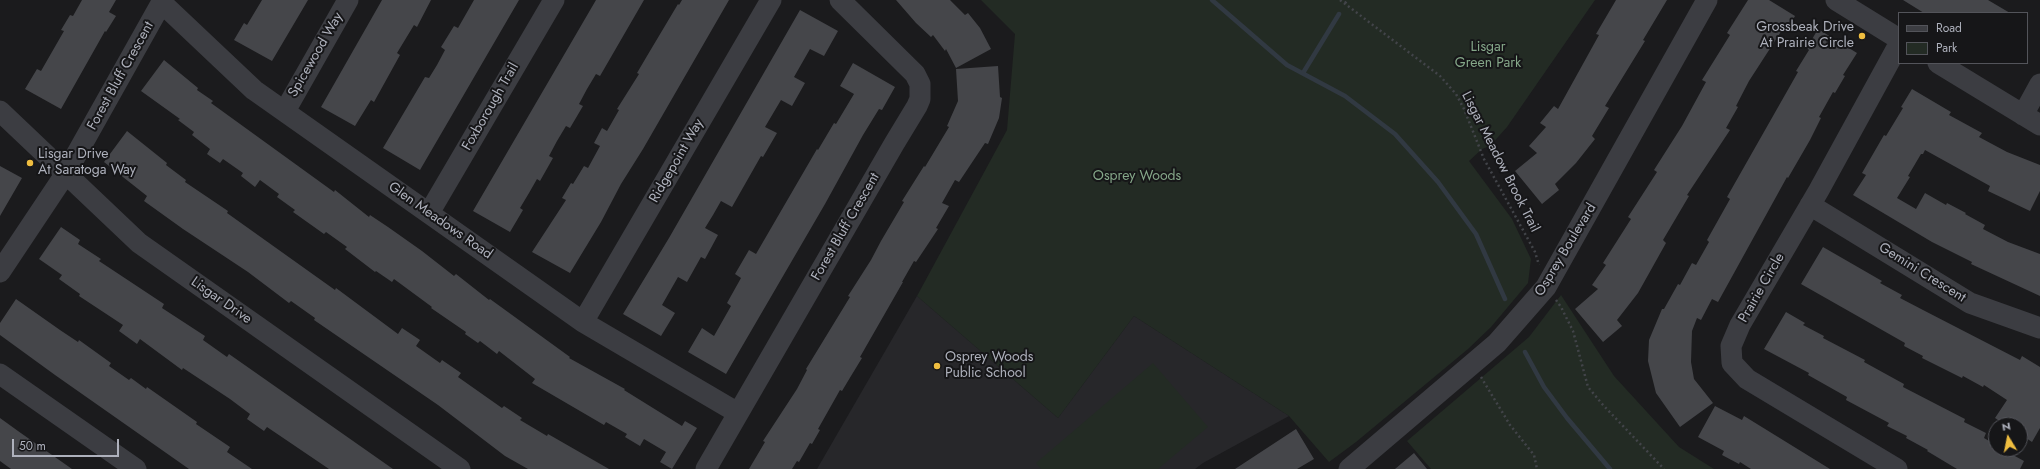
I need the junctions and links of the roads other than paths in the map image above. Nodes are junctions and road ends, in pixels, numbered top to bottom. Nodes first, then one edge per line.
1 (348, 0) edge
2 (554, 0) edge
3 (771, 0) edge
4 (840, 0) edge
5 (1707, 0) edge
6 (1836, 0) edge
7 (162, 2) edge
8 (1898, 38) edge
9 (1898, 46) edge
10 (1940, 64) edge
11 (2040, 84) edge
12 (0, 111) edge
13 (285, 111) junction
14 (2032, 120) edge
15 (66, 173) junction
16 (1810, 205) junction
17 (429, 214) junction
18 (0, 272) edge
19 (583, 322) junction
20 (2040, 328) edge
21 (0, 374) edge
22 (738, 413) junction
23 (136, 469) edge
24 (460, 469) edge
25 (706, 469) edge
26 (1349, 469) edge
27 (1897, 469) edge

1 - 13 street, Spicewood Way
2 - 17 street, Foxborough Trail
3 - 19 street, Ridgepoint Way
4 - 22 street, Forest Bluff Crescent
5 - 26 street, Osprey Boulevard
6 - 8 street
7 - 13 street, Glen Meadows Road
7 - 15 street, Forest Bluff Crescent
9 - 16 street, Prairie Circle
10 - 14 street
11 - 14 street
12 - 15 street, Lisgar Drive
13 - 17 street, Glen Meadows Road
15 - 18 street, Forest Bluff Crescent
15 - 24 street, Lisgar Drive
16 - 20 street, Gemini Crescent
16 - 27 street, Prairie Circle
17 - 19 street, Glen Meadows Road
19 - 22 street, Glen Meadows Road
21 - 23 street
22 - 25 street, Forest Bluff Crescent

